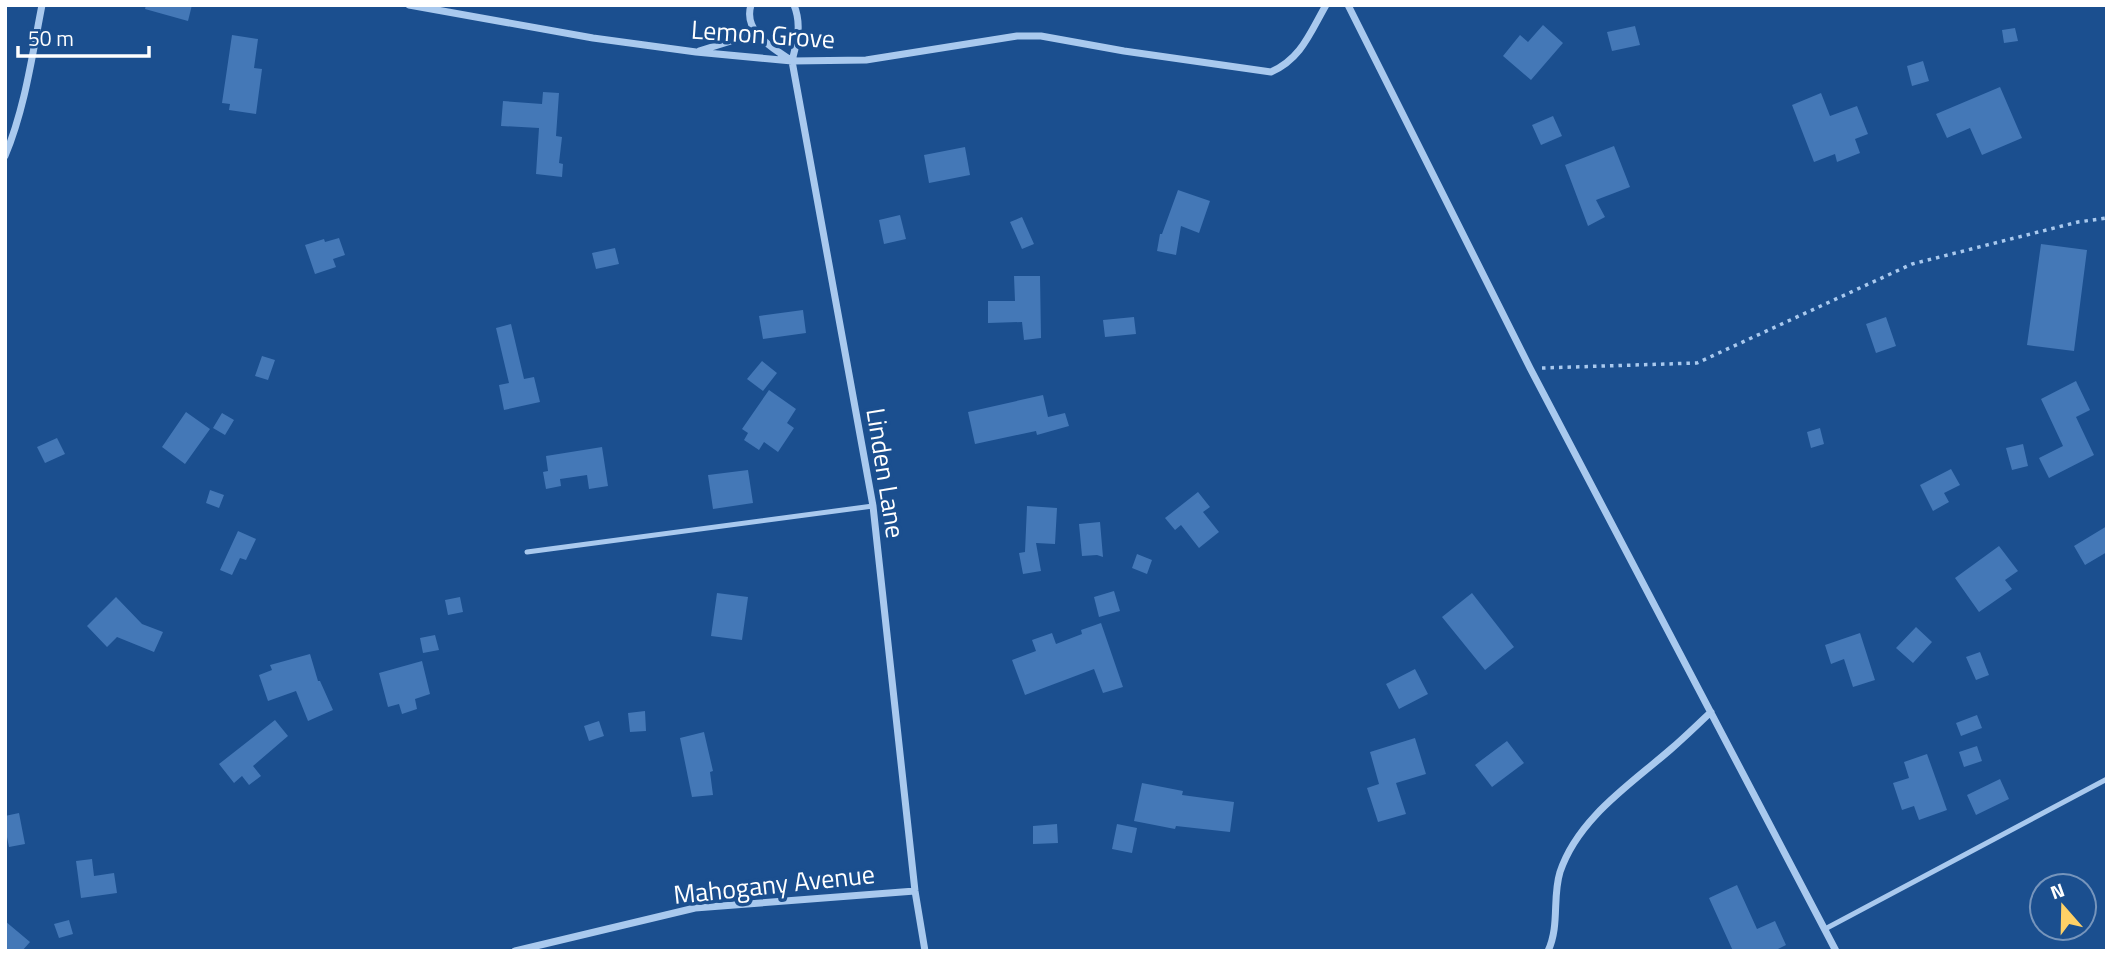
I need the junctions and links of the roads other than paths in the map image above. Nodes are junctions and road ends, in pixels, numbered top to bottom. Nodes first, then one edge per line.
1 (42, 5) edge
2 (409, 5) edge
3 (751, 5) edge
4 (794, 5) edge
5 (1326, 5) edge
6 (1348, 5) edge
7 (753, 28) junction
8 (696, 52) junction
9 (792, 61) junction
10 (5, 156) edge
11 (873, 506) junction
12 (527, 552) dead end
13 (1711, 712) junction
14 (2107, 779) edge
15 (915, 891) junction
16 (1825, 929) junction
17 (515, 951) edge
18 (925, 951) edge
19 (1548, 951) edge
20 (1836, 951) edge

1 - 10 street
2 - 8 street, Lemon Grove
3 - 7 street
4 - 9 street, Linden Lane
5 - 9 street, Lemon Grove
6 - 13 street
7 - 8 street
7 - 9 street
8 - 9 street, Lemon Grove
9 - 11 street, Linden Lane
11 - 12 lane
11 - 15 street, Linden Lane
13 - 16 street
13 - 19 street
14 - 16 lane
15 - 17 street, Mahogany Avenue
15 - 18 street, Linden Lane
16 - 20 street

